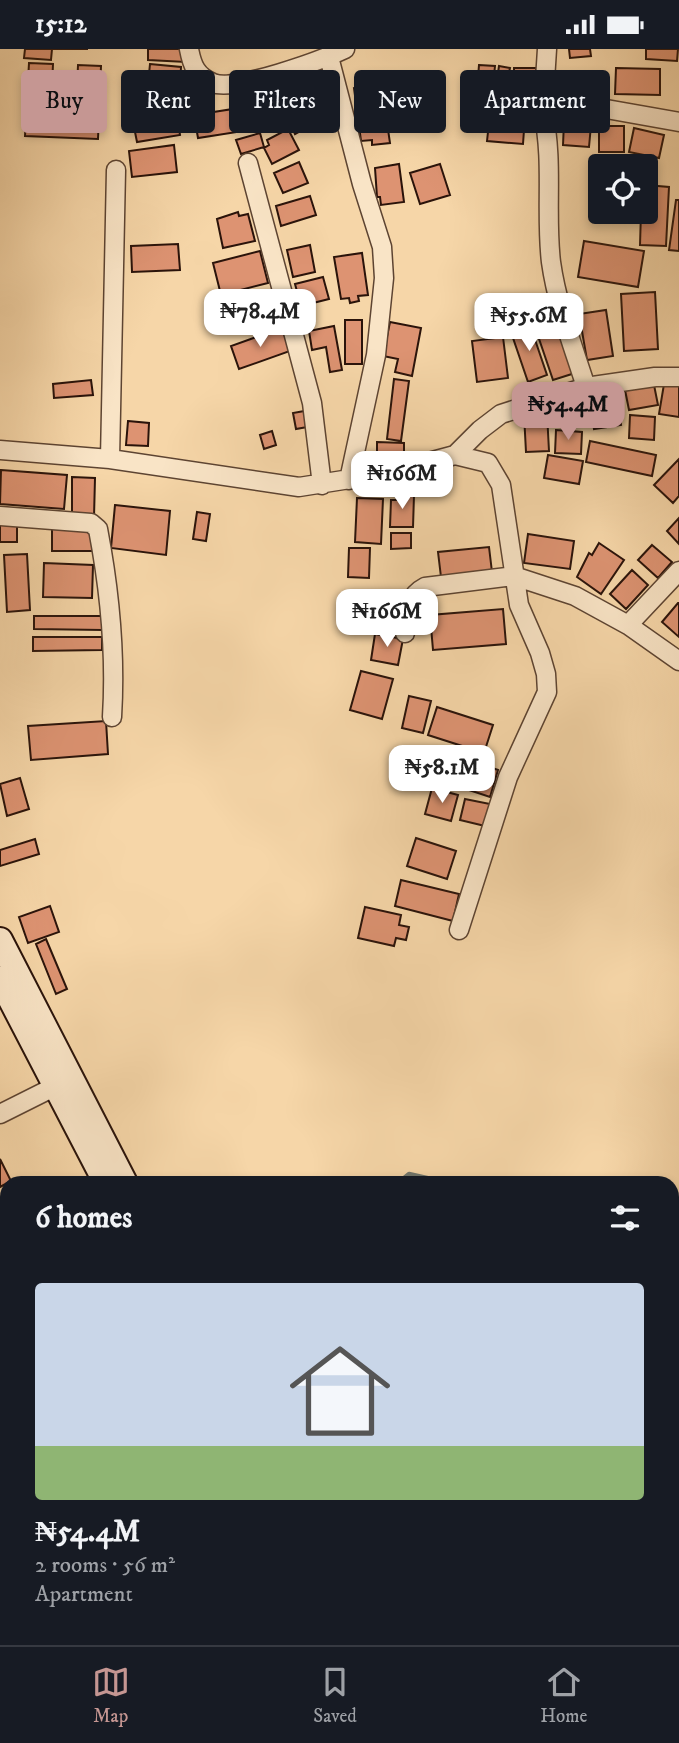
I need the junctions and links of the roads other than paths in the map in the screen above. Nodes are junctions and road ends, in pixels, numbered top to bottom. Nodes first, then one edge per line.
1 (189, 49) edge
2 (547, 49) edge
3 (337, 53) edge
4 (546, 70) edge
5 (610, 110) edge
6 (679, 122) edge
7 (546, 133) edge
8 (248, 163) dead end
9 (116, 170) dead end
10 (679, 377) edge
11 (586, 387) junction
12 (0, 450) edge
13 (455, 455) junction
14 (110, 459) junction
15 (349, 480) junction
16 (322, 485) junction
17 (0, 516) edge
18 (679, 571) edge
19 (514, 576) junction
20 (628, 625) junction
21 (405, 633) dead end
22 (679, 661) edge
23 (112, 717) dead end
24 (459, 930) dead end
25 (0, 940) edge
26 (0, 979) edge
27 (56, 1086) junction
28 (0, 1114) edge
29 (102, 1176) edge
30 (121, 1176) edge

1 - 3 street
2 - 4 street
3 - 15 street
5 - 6 street
7 - 11 street
8 - 16 street
9 - 14 street
10 - 11 street
11 - 13 street
12 - 14 street
13 - 15 street
13 - 19 street
14 - 16 street
15 - 16 street
17 - 23 street
18 - 20 street
19 - 20 street
19 - 21 street
19 - 24 street
20 - 22 street
25 - 30 main road
26 - 27 main road
27 - 28 street
27 - 29 main road

